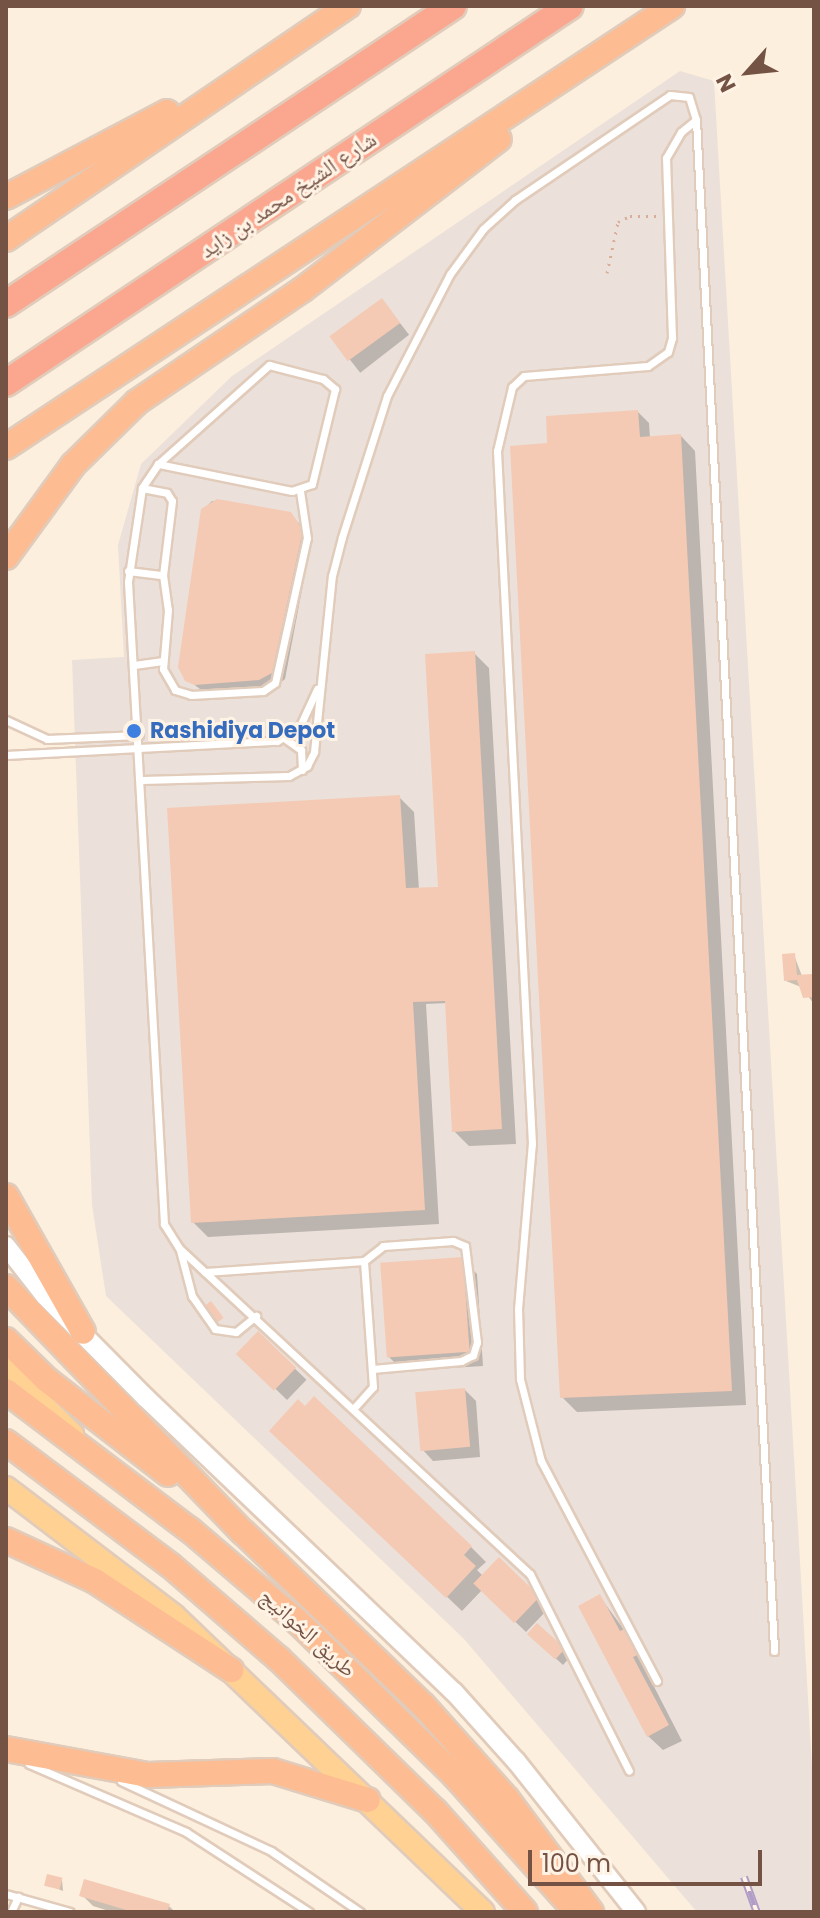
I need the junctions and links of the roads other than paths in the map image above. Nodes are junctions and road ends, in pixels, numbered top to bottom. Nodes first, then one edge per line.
1 (348, 6) edge
2 (453, 6) edge
3 (570, 6) edge
4 (672, 6) edge
5 (265, 61) junction
6 (533, 98) junction
7 (696, 120) junction
8 (6, 197) edge
9 (8, 237) edge
10 (6, 304) edge
11 (6, 383) edge
12 (100, 388) junction
13 (6, 447) edge
14 (6, 464) edge
15 (158, 464) junction
16 (142, 488) junction
17 (300, 491) junction
18 (6, 557) edge
19 (128, 571) junction
20 (163, 575) junction
21 (163, 661) junction
22 (134, 665) junction
23 (317, 689) junction
24 (6, 720) edge
25 (139, 735) junction
26 (284, 738) junction
27 (65, 740) junction
28 (140, 751) junction
29 (6, 755) edge
30 (64, 755) junction
31 (302, 770) junction
32 (142, 780) junction
33 (6, 1196) edge
34 (6, 1246) edge
35 (179, 1248) junction
36 (364, 1261) junction
37 (205, 1272) junction
38 (6, 1287) edge
39 (256, 1316) junction
40 (83, 1332) junction
41 (6, 1340) edge
42 (6, 1369) edge
43 (372, 1369) junction
44 (6, 1391) edge
45 (354, 1408) junction
46 (6, 1442) edge
47 (82, 1448) junction
48 (6, 1488) edge
49 (243, 1532) junction
50 (6, 1540) edge
51 (774, 1651) dead end
52 (231, 1670) junction
53 (657, 1681) dead end
54 (7, 1749) edge
55 (70, 1763) junction
56 (629, 1771) dead end
57 (368, 1800) junction
58 (6, 1894) edge
59 (18, 1897) junction
60 (11, 1912) edge
61 (70, 1912) edge
62 (309, 1912) edge
63 (360, 1912) edge
64 (483, 1912) edge
65 (525, 1912) edge
66 (576, 1912) edge
67 (591, 1912) edge
68 (636, 1912) edge

1 - 5 highway
2 - 10 highway
3 - 11 highway, شارع الشيخ محمد بن زايد
4 - 6 highway
5 - 8 highway
5 - 9 highway
6 - 12 highway
6 - 18 highway
7 - 23 lane
7 - 51 lane
7 - 53 lane
12 - 13 highway
12 - 14 highway
15 - 16 lane
15 - 17 lane
15 - 17 lane
16 - 19 lane
16 - 20 lane
17 - 21 lane
19 - 20 lane
19 - 22 lane
20 - 21 lane
21 - 22 lane
22 - 25 lane
23 - 26 lane
23 - 31 lane
24 - 27 lane
25 - 27 lane
25 - 28 lane
26 - 28 lane
26 - 31 lane
27 - 30 lane
28 - 30 lane
28 - 32 lane
29 - 30 lane
31 - 32 lane
32 - 35 lane
33 - 40 highway
34 - 40 street
35 - 37 lane
35 - 39 lane
36 - 37 lane
36 - 43 lane
36 - 43 lane
37 - 39 lane
38 - 49 highway
39 - 45 lane
40 - 68 street
41 - 49 highway
42 - 47 main road
43 - 45 lane
44 - 47 highway, طريق الخوانيج
45 - 56 lane
46 - 65 highway, طريق الخوانيج
47 - 66 highway, طريق الخوانيج
48 - 52 main road
49 - 67 highway
50 - 52 highway
52 - 57 main road
54 - 55 highway
54 - 62 lane
55 - 57 highway
55 - 63 lane
57 - 64 main road
58 - 59 lane
59 - 60 lane
59 - 61 lane

